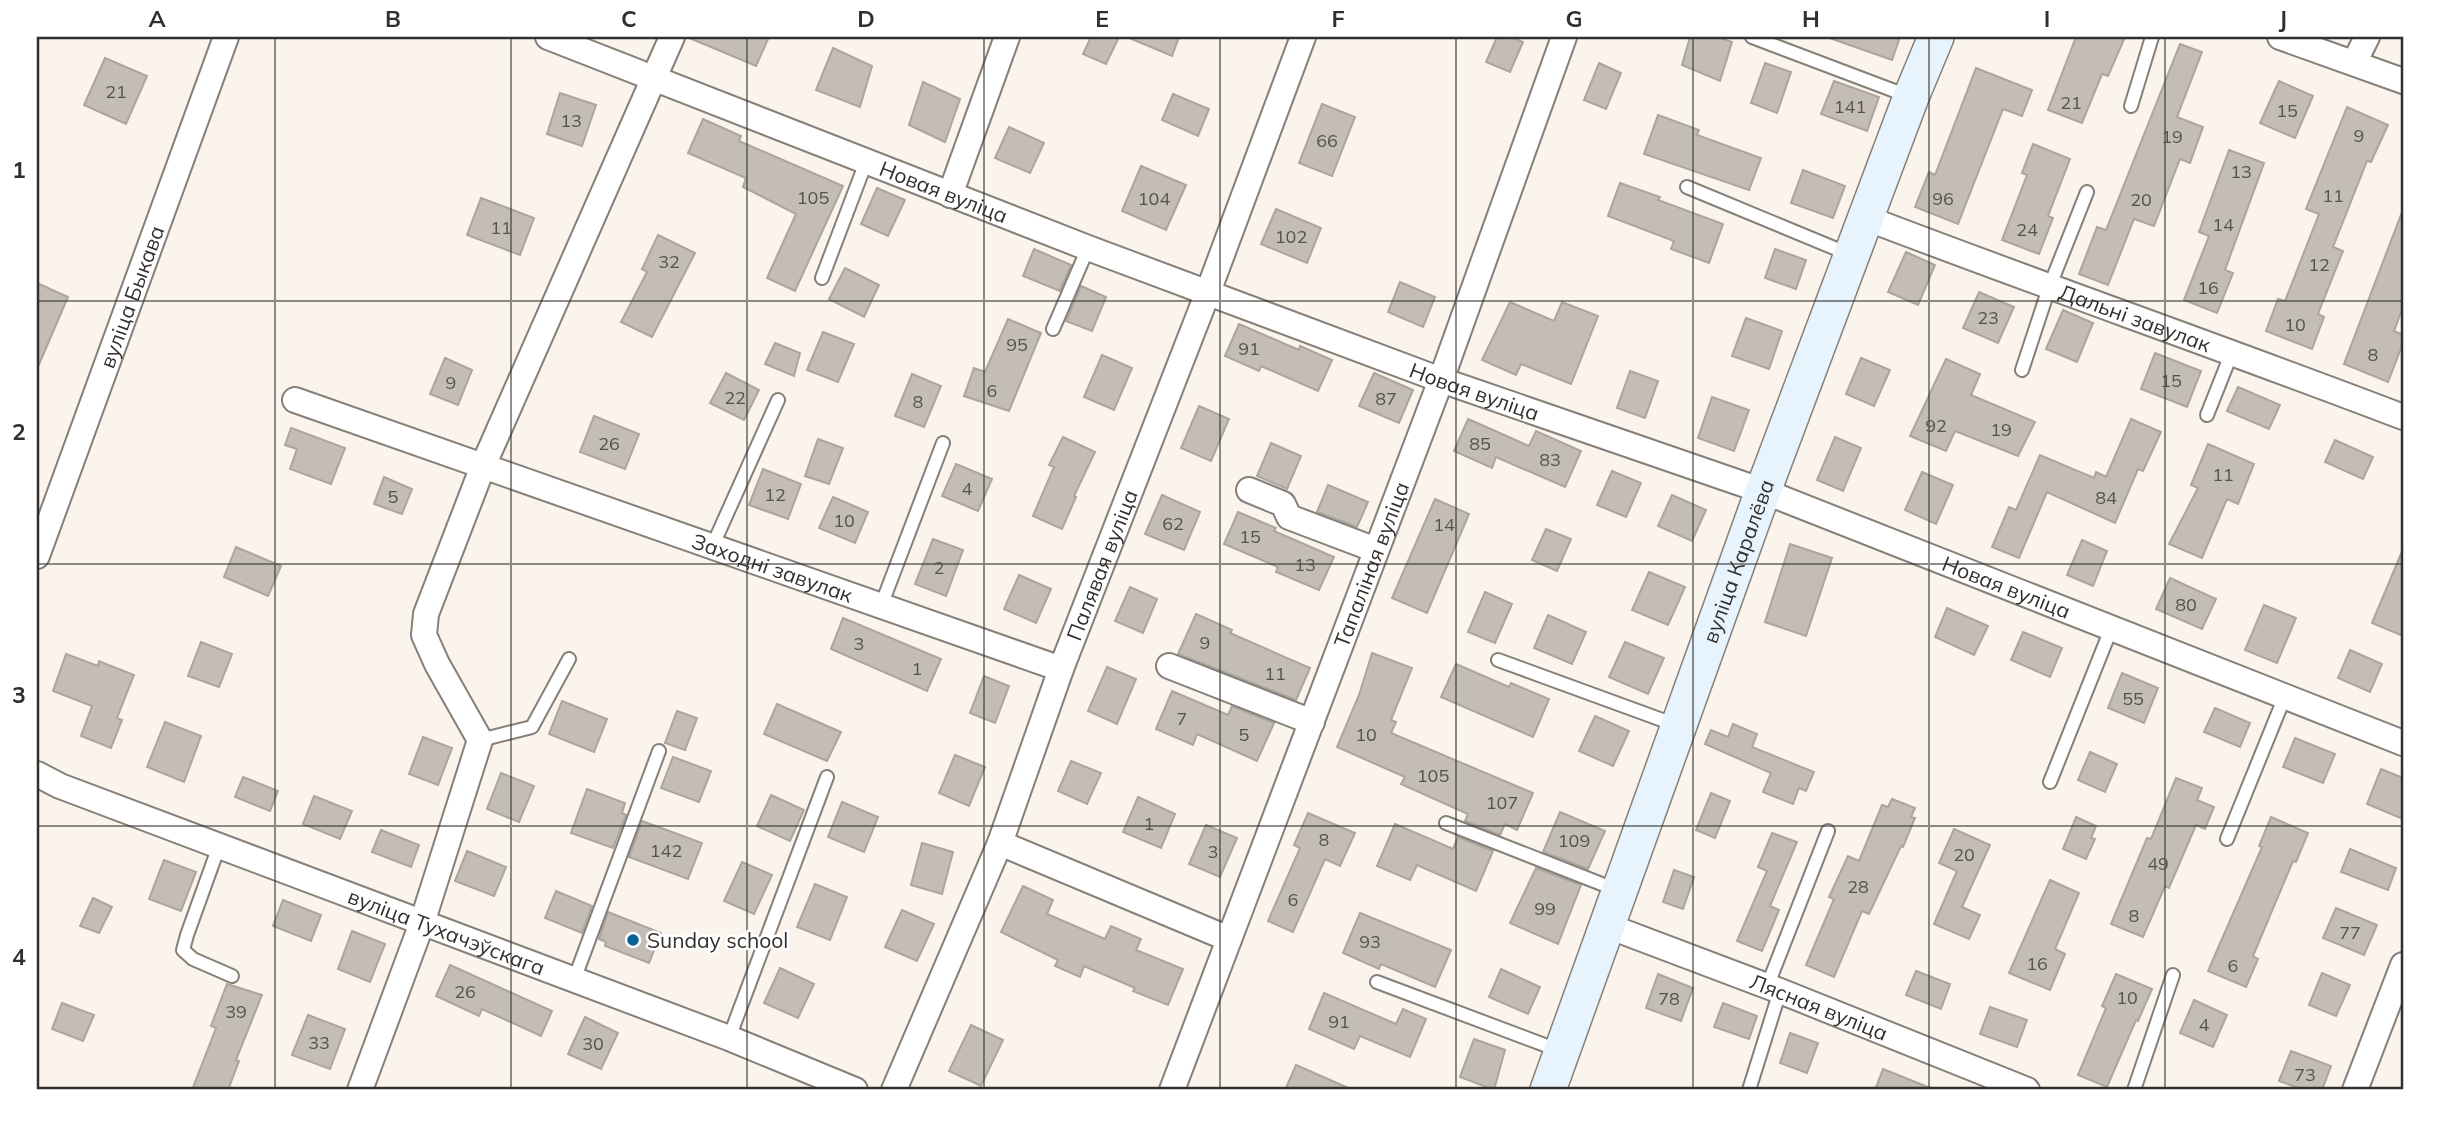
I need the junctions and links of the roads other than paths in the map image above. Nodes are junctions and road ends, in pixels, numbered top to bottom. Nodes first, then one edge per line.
1 (226, 37) edge
2 (548, 37) edge
3 (672, 37) edge
4 (1007, 37) edge
5 (1303, 37) edge
6 (1564, 37) edge
7 (1752, 37) edge
8 (1936, 37) edge
9 (2152, 37) edge
10 (2280, 37) edge
11 (2367, 37) edge
12 (2354, 63) junction
13 (655, 79) junction
14 (2403, 81) edge
15 (1911, 97) junction
16 (2131, 106) dead end
17 (866, 162) junction
18 (1686, 187) dead end
19 (2087, 192) dead end
20 (950, 195) junction
21 (1866, 218) junction
22 (1088, 248) junction
23 (1851, 255) junction
24 (822, 278) dead end
25 (2049, 288) junction
26 (1209, 292) junction
27 (1053, 329) dead end
28 (2232, 351) junction
29 (2021, 370) dead end
30 (1441, 380) junction
31 (295, 400) dead end
32 (778, 400) dead end
33 (2207, 415) dead end
34 (2403, 417) edge
35 (943, 443) dead end
36 (483, 466) junction
37 (1248, 490) dead end
38 (1763, 491) junction
39 (712, 547) junction
40 (1377, 550) junction
41 (37, 556) edge
42 (881, 606) junction
43 (2111, 629) junction
44 (569, 659) dead end
45 (1498, 660) dead end
46 (1169, 666) dead end
47 (1061, 669) junction
48 (2285, 696) junction
49 (1311, 722) junction
50 (1679, 726) junction
51 (480, 740) junction
52 (2403, 743) edge
53 (659, 751) dead end
54 (37, 774) edge
55 (827, 777) dead end
56 (2050, 782) dead end
57 (1446, 823) dead end
58 (1828, 831) dead end
59 (2227, 839) dead end
60 (1000, 843) junction
61 (219, 846) junction
62 (1620, 892) junction
63 (422, 923) junction
64 (1608, 926) junction
65 (1229, 939) junction
66 (2403, 965) edge
67 (2173, 975) dead end
68 (232, 976) dead end
69 (574, 980) junction
70 (1377, 982) dead end
71 (1773, 989) junction
72 (729, 1038) junction
73 (1562, 1052) junction
74 (360, 1090) edge
75 (855, 1090) edge
76 (894, 1090) edge
77 (1172, 1090) edge
78 (1548, 1090) edge
79 (1749, 1090) edge
80 (2028, 1090) edge
81 (2134, 1090) edge
82 (2355, 1090) edge

1 - 41 street, вуліца Быкава
2 - 13 street, Новая вуліца
3 - 13 street
4 - 20 street
5 - 26 street, Палявая вуліца
6 - 30 street, Тапаліная вуліца
7 - 15 lane
8 - 15 main road, вуліца Каралёва
9 - 16 lane
10 - 12 street
11 - 12 street
12 - 14 street
13 - 17 street, Новая вуліца
13 - 36 street
15 - 21 main road, вуліца Каралёва
17 - 20 street, Новая вуліца
17 - 24 lane
18 - 23 lane
19 - 25 lane
20 - 22 street, Новая вуліца
21 - 23 main road, вуліца Каралёва
21 - 25 street, Дальні завулак
22 - 26 street, Новая вуліца
22 - 27 lane
23 - 38 main road, вуліца Каралёва
25 - 28 street, Дальні завулак
25 - 29 lane
26 - 30 street, Новая вуліца
26 - 47 street, Палявая вуліца
28 - 33 lane
28 - 34 street, Дальні завулак
30 - 38 street, Новая вуліца
30 - 40 street, Тапаліная вуліца
31 - 36 street, Заходні завулак
32 - 39 lane
35 - 42 lane
36 - 39 street, Заходні завулак
36 - 51 street
37 - 40 street
38 - 43 street, Новая вуліца
38 - 50 main road, вуліца Каралёва
39 - 42 street, Заходні завулак
40 - 49 street, Тапаліная вуліца
42 - 47 street, Заходні завулак
43 - 48 street, Новая вуліца
43 - 56 lane
44 - 51 lane
45 - 50 lane
46 - 49 street
47 - 60 street, Палявая вуліца
48 - 52 street, Новая вуліца
48 - 59 lane
49 - 65 street, Тапаліная вуліца
50 - 62 main road, вуліца Каралёва
51 - 63 street
53 - 69 lane
54 - 61 street, вуліца Тухачэўскага
55 - 72 lane
57 - 62 lane
58 - 71 lane
60 - 65 street
60 - 76 street, Палявая вуліца
61 - 63 street, вуліца Тухачэўскага
61 - 68 lane
62 - 64 main road, вуліца Каралёва
63 - 69 street, вуліца Тухачэўскага
63 - 74 street
64 - 71 street, Лясная вуліца
64 - 73 main road, вуліца Каралёва
65 - 77 street, Тапаліная вуліца
66 - 82 street
67 - 81 lane
69 - 72 street, вуліца Тухачэўскага
70 - 73 lane
71 - 79 lane
71 - 80 street, Лясная вуліца
72 - 75 street, вуліца Тухачэўскага
73 - 78 main road, вуліца Каралёва

